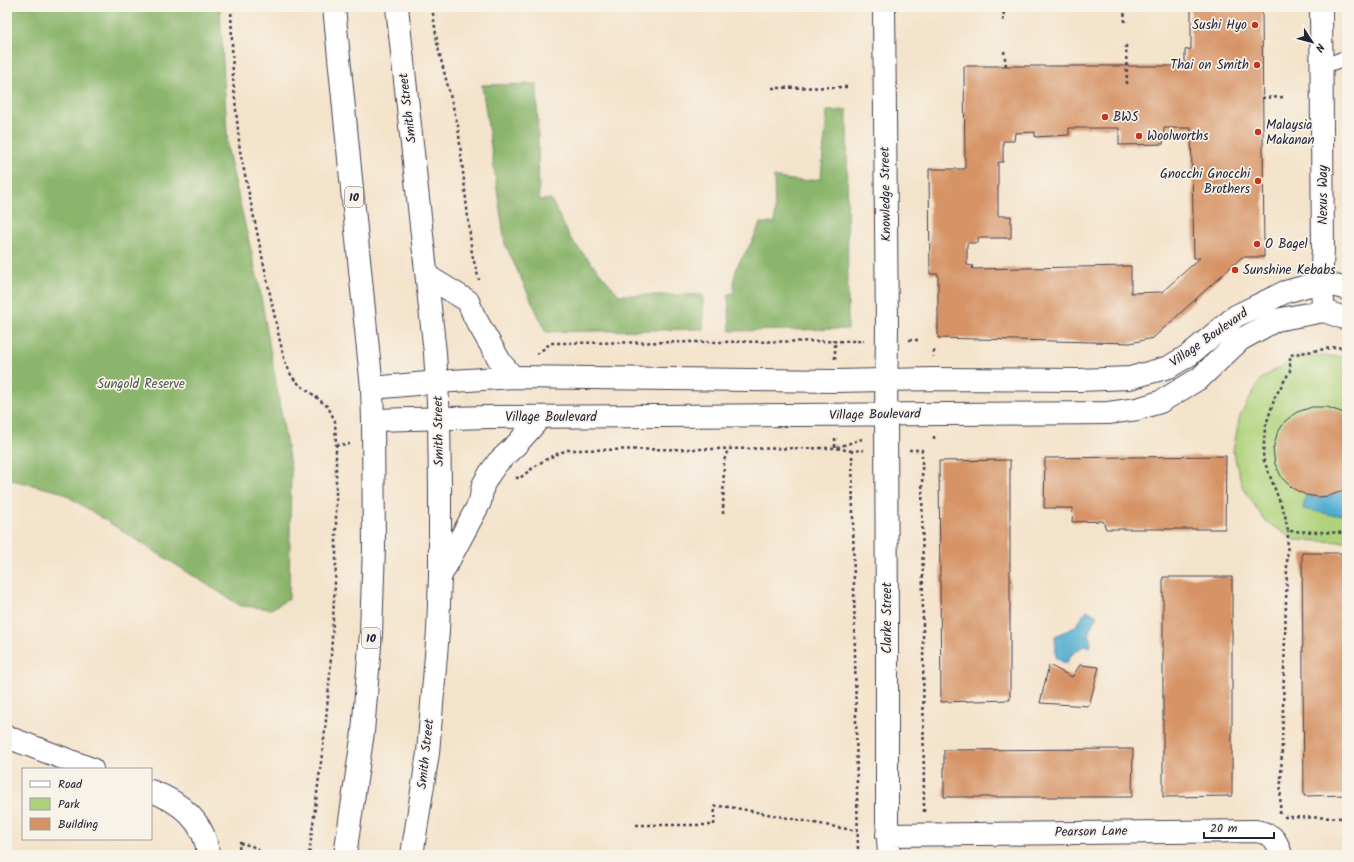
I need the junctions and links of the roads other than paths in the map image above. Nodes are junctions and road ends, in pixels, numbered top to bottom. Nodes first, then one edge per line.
1 (334, 7) edge
2 (397, 7) edge
3 (884, 7) edge
4 (1321, 7) edge
5 (1347, 57) edge
6 (1322, 68) junction
7 (428, 276) junction
8 (1321, 282) junction
9 (1347, 289) edge
10 (1324, 310) junction
11 (1347, 319) edge
12 (513, 377) junction
13 (886, 381) junction
14 (438, 382) junction
15 (372, 388) junction
16 (886, 415) junction
17 (439, 418) junction
18 (540, 418) junction
19 (373, 420) junction
20 (440, 576) junction
21 (7, 737) edge
22 (89, 768) edge
23 (152, 791) edge
24 (888, 845) edge
25 (208, 855) edge
26 (345, 855) edge
27 (412, 855) edge
28 (1281, 855) edge

1 - 15 main road, 10
2 - 7 main road, Smith Street
3 - 13 main road, Knowledge Street
4 - 6 main road, Nexus Way
5 - 6 lane
6 - 8 main road, Nexus Way
7 - 12 main road
7 - 14 main road, Smith Street
8 - 9 main road
8 - 10 main road, Nexus Way
8 - 13 main road, Village Boulevard
10 - 11 main road
10 - 16 main road, Village Boulevard
12 - 13 main road, Village Boulevard
12 - 14 main road, Village Boulevard
13 - 16 main road, Clarke Street
14 - 15 main road, Village Boulevard
14 - 17 main road, Smith Street
15 - 19 main road, 10
16 - 18 main road, Village Boulevard
16 - 24 main road, Clarke Street
17 - 18 main road, Village Boulevard
17 - 19 main road, Village Boulevard
17 - 20 main road, Smith Street
18 - 20 main road
19 - 26 main road, 10
20 - 27 main road, Smith Street
21 - 22 main road
23 - 25 main road
24 - 28 main road, Pearson Lane

